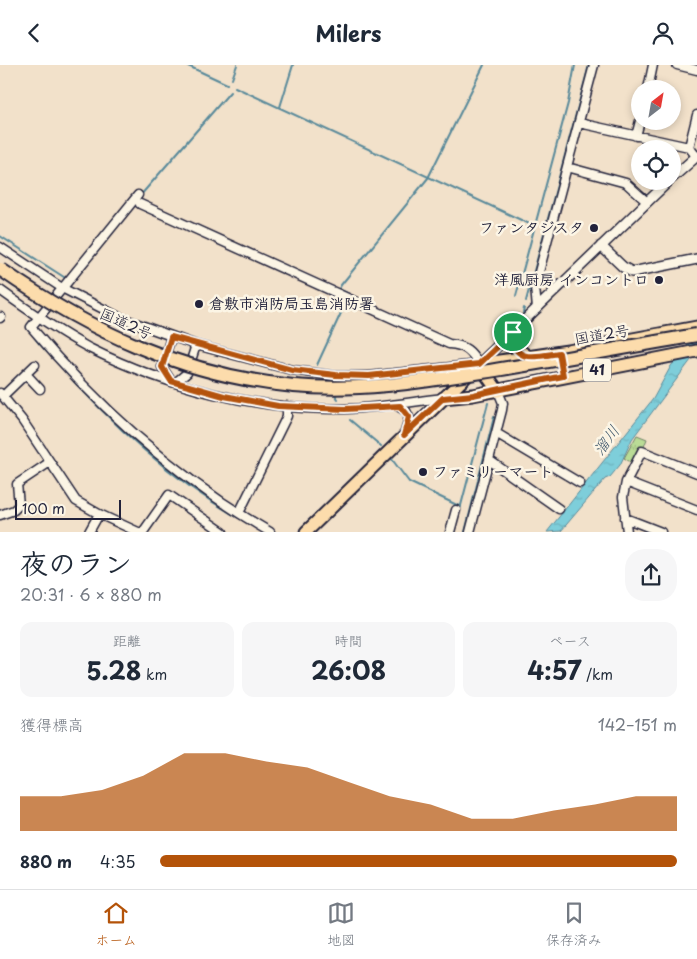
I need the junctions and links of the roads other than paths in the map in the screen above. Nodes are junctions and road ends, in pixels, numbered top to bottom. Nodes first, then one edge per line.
1 (594, 65) edge
2 (654, 65) edge
3 (678, 65) edge
4 (697, 70) edge
5 (650, 80) edge
6 (697, 115) edge
7 (579, 123) junction
8 (638, 130) edge
9 (636, 136) junction
10 (689, 147) junction
11 (697, 156) edge
12 (567, 167) junction
13 (681, 170) edge
14 (660, 190) edge
15 (138, 195) dead end
16 (647, 202) junction
17 (140, 204) dead end
18 (602, 246) junction
19 (0, 247) edge
20 (697, 259) edge
21 (0, 269) edge
22 (66, 283) junction
23 (0, 290) edge
24 (536, 309) junction
25 (39, 318) junction
26 (697, 327) edge
27 (513, 332) junction
28 (697, 335) edge
29 (171, 337) junction
30 (196, 345) junction
31 (697, 351) edge
32 (559, 353) junction
33 (530, 358) junction
34 (479, 364) junction
35 (35, 365) dead end
36 (26, 374) junction
37 (563, 376) junction
38 (173, 382) junction
39 (40, 389) dead end
40 (498, 391) junction
41 (1, 394) edge
42 (443, 398) junction
43 (395, 405) junction
44 (287, 406) junction
45 (496, 433) junction
46 (404, 435) junction
47 (489, 460) junction
48 (50, 462) junction
49 (697, 473) edge
50 (626, 482) junction
51 (580, 483) dead end
52 (559, 509) dead end
53 (697, 510) edge
54 (456, 511) dead end
55 (239, 513) junction
56 (0, 515) edge
57 (99, 515) junction
58 (625, 518) junction
59 (89, 531) edge
60 (138, 531) edge
61 (142, 531) edge
62 (223, 531) edge
63 (270, 531) edge
64 (306, 531) edge
65 (450, 531) edge
66 (470, 531) edge
67 (627, 531) edge
68 (661, 531) edge

1 - 7 street
2 - 5 street
3 - 4 street
6 - 10 street
7 - 9 street
7 - 12 street
8 - 9 street
9 - 10 street
10 - 11 street
11 - 13 street
12 - 16 street
12 - 24 street
14 - 16 street
15 - 22 street
16 - 18 street
17 - 34 street
18 - 20 street
18 - 24 street
19 - 22 street
21 - 28 highway, 国道2号, bridge
22 - 25 street
22 - 29 street
23 - 25 street
24 - 27 street
25 - 38 street
25 - 55 street
26 - 32 main road, 41
27 - 33 main road
27 - 34 street
29 - 30 street
29 - 38 street
30 - 34 street
30 - 38 street
31 - 37 main road, 41
32 - 33 main road, 41
32 - 37 main road
33 - 34 main road, 41
34 - 40 main road
34 - 42 main road
35 - 36 street
36 - 39 street
36 - 41 street
37 - 40 main road, 41
38 - 44 street
40 - 42 main road, 41
40 - 45 street
41 - 48 street
42 - 43 street
42 - 46 main road
43 - 44 street
43 - 46 street
44 - 55 street
45 - 47 street
45 - 51 street
46 - 64 main road
47 - 52 street
47 - 66 street
48 - 56 street
48 - 57 street
49 - 50 street
50 - 53 street
50 - 58 street
54 - 65 street
55 - 63 street
57 - 59 street
57 - 60 street
58 - 67 street
58 - 68 street
61 - 62 street

